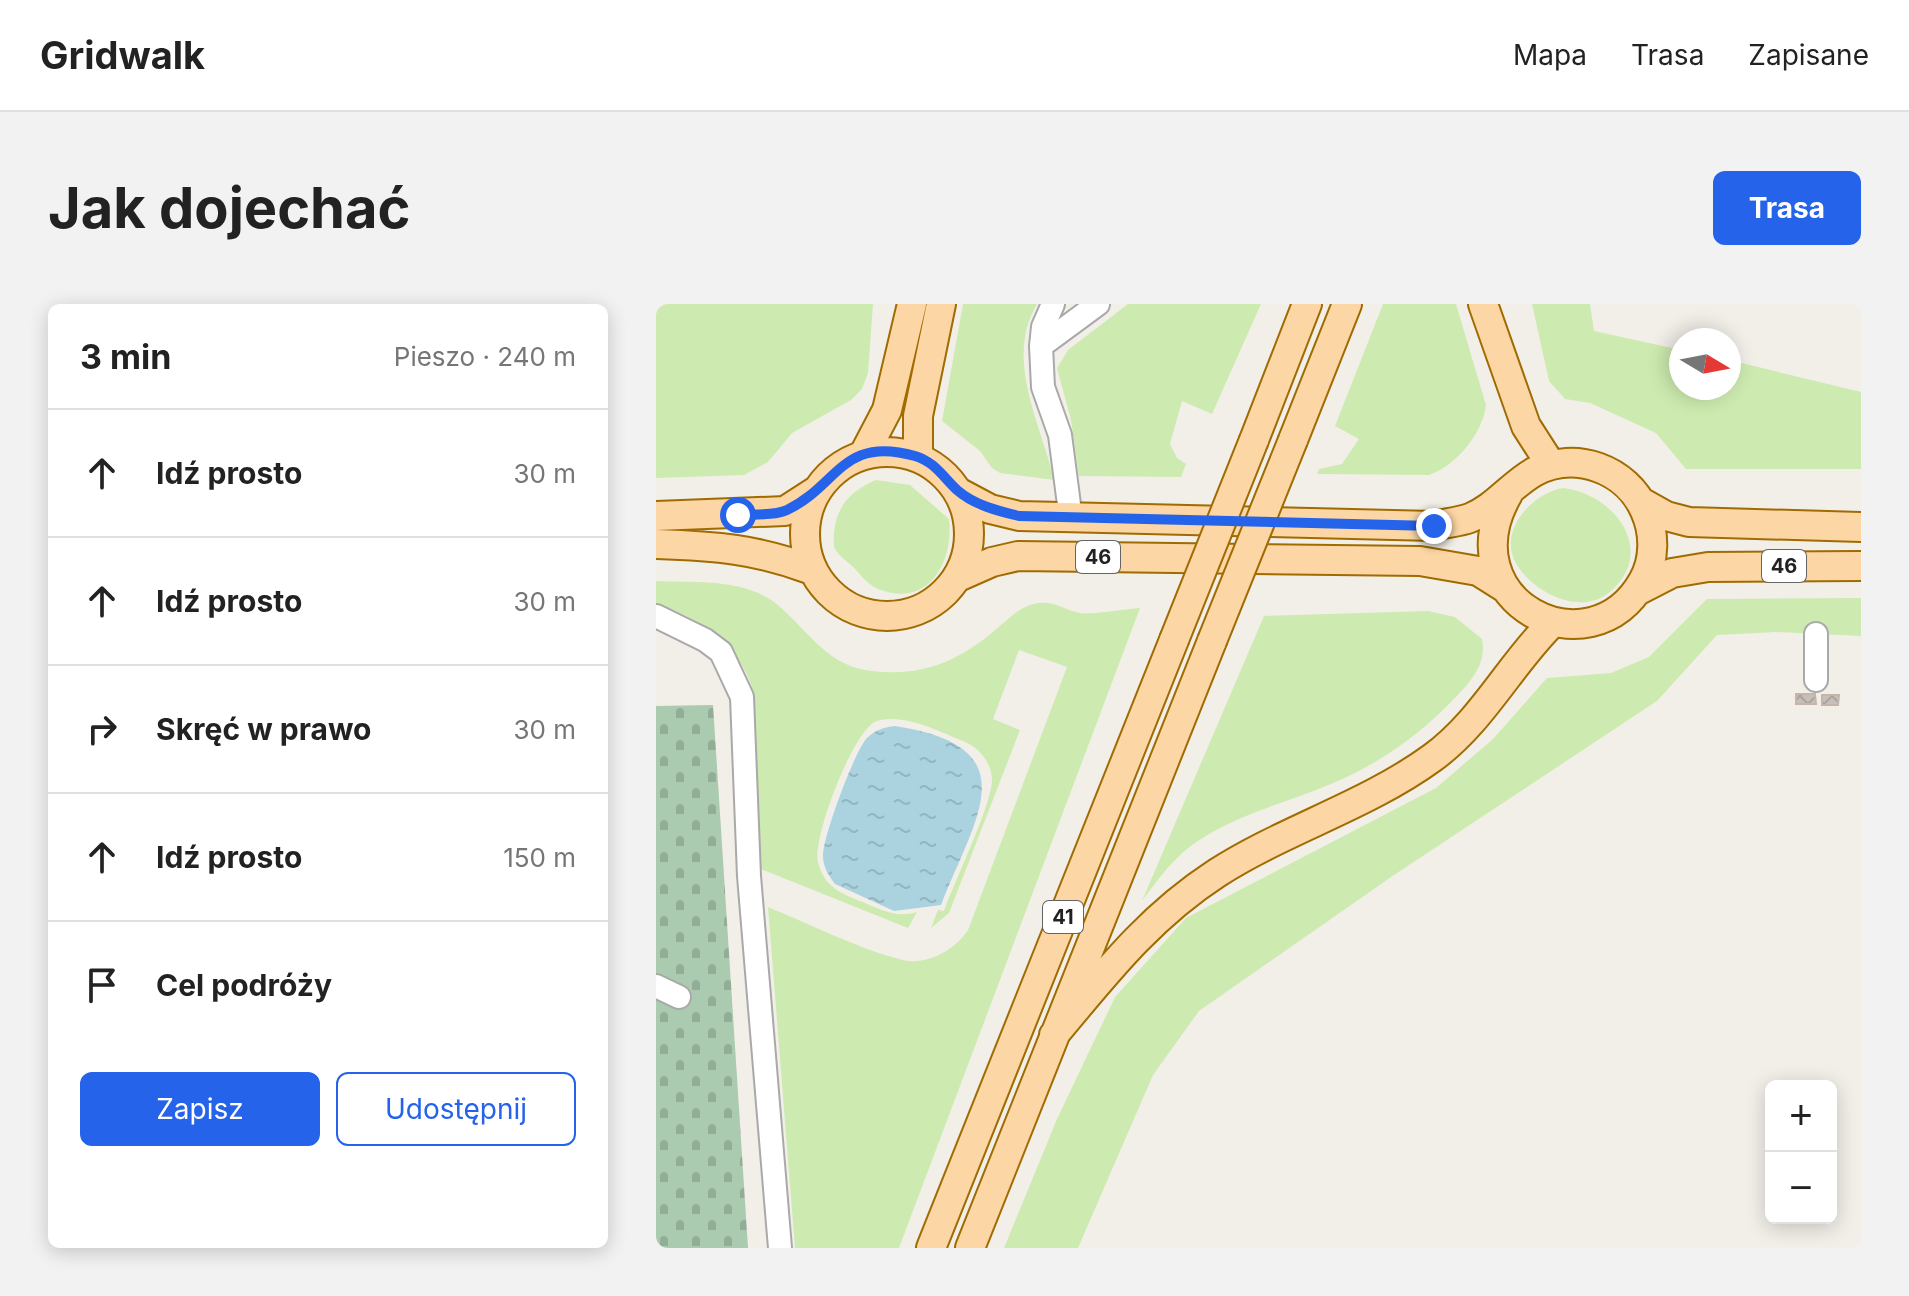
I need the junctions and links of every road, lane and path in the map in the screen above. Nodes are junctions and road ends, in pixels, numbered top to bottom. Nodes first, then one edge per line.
1 (912, 304) edge
2 (941, 304) edge
3 (1053, 304) edge
4 (1098, 304) edge
5 (1347, 304) edge
6 (1483, 304) edge
7 (1304, 308) edge
8 (1041, 346) junction
9 (864, 454) junction
10 (918, 457) junction
11 (1551, 465) junction
12 (816, 491) junction
13 (958, 492) junction
14 (1508, 494) junction
15 (1641, 502) junction
16 (656, 516) edge
17 (1071, 520) junction
18 (1861, 527) edge
19 (656, 544) edge
20 (1861, 566) edge
21 (812, 570) junction
22 (958, 577) junction
23 (1505, 588) junction
24 (1637, 591) junction
25 (656, 616) edge
26 (1553, 622) junction
27 (1816, 634) dead end
28 (1816, 680) dead end
29 (656, 986) edge
30 (679, 997) dead end
31 (1054, 1035) junction
32 (780, 1248) edge
33 (931, 1248) edge
34 (970, 1248) edge

1 - 9 main road
2 - 10 main road
3 - 8 lane
4 - 8 lane
5 - 31 main road, 41, bridge
6 - 11 main road
7 - 33 main road, 41, bridge
8 - 17 lane
9 - 10 main road
9 - 12 main road
10 - 13 main road
11 - 14 main road
11 - 15 main road, 46
12 - 16 main road
12 - 21 main road
13 - 17 main road
13 - 22 main road
14 - 17 main road
14 - 23 main road
15 - 18 main road, 46
15 - 24 main road, 46
19 - 21 main road
20 - 24 main road, 46
21 - 22 main road
22 - 23 main road, 46
23 - 26 main road, 46
24 - 26 main road, 46
25 - 32 lane
26 - 31 main road
27 - 28 lane
29 - 30 lane
31 - 34 main road, 41

